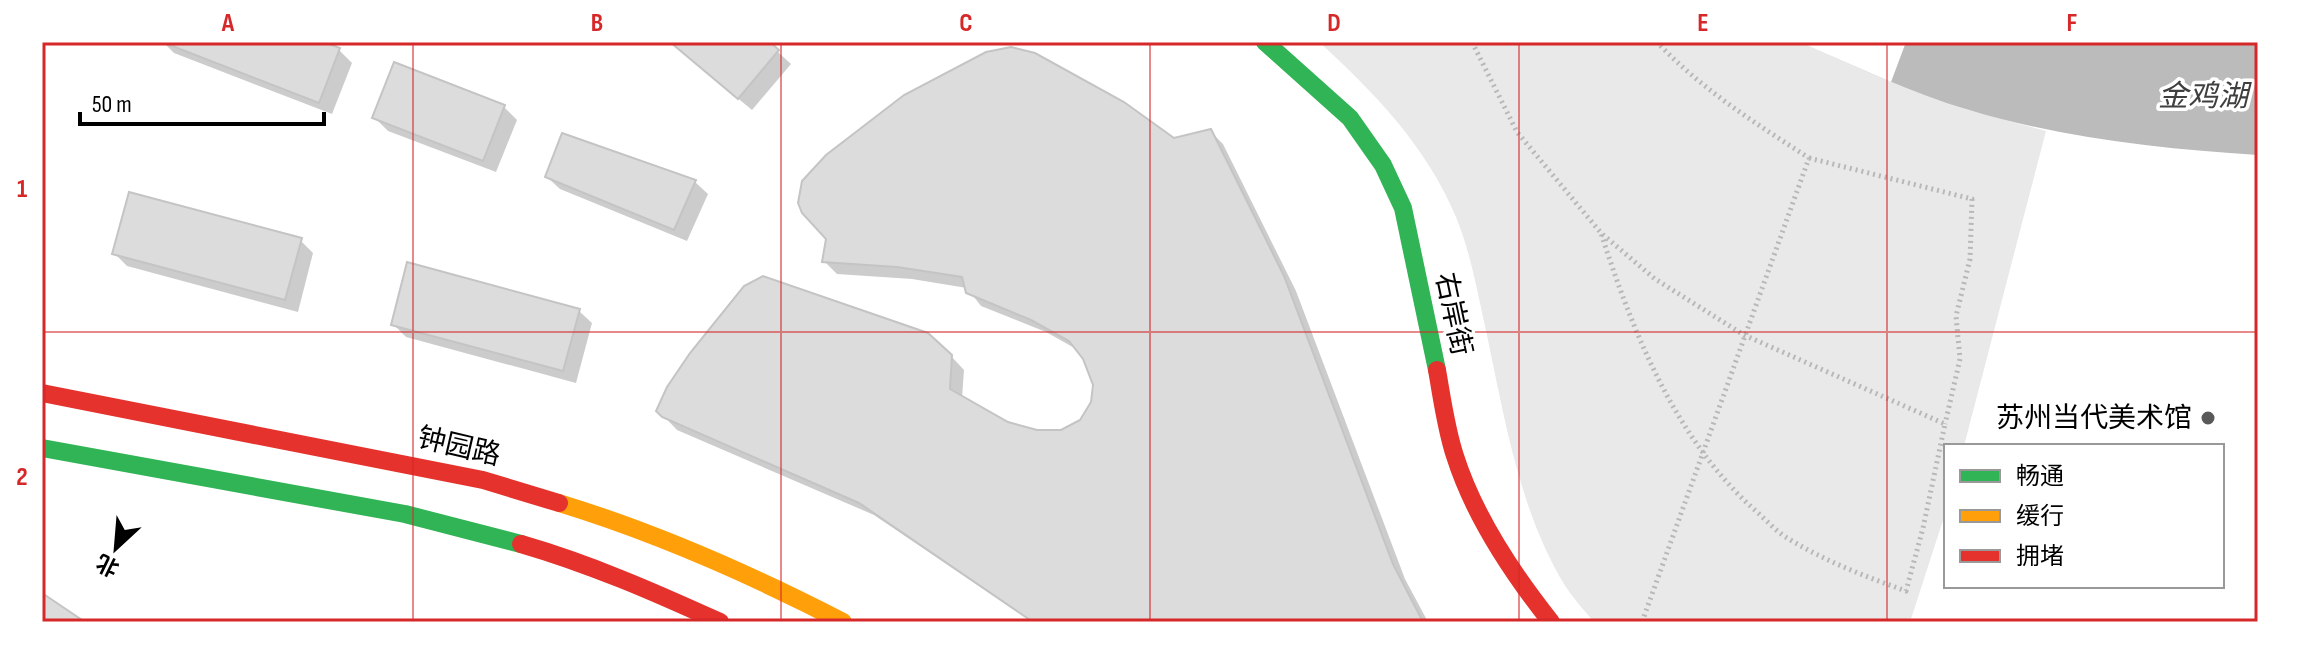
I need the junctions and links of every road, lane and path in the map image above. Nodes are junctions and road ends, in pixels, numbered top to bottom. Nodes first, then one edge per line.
1 (1265, 42) edge
2 (1472, 42) edge
3 (1657, 42) edge
4 (1809, 158) junction
5 (1601, 233) junction
6 (1744, 335) junction
7 (42, 393) edge
8 (1945, 424) junction
9 (42, 448) edge
10 (1703, 450) junction
11 (720, 622) edge
12 (843, 622) edge
13 (1551, 622) edge
14 (1642, 622) edge

1 - 13 main road, 右岸街
2 - 5 path
3 - 4 path
4 - 6 path
4 - 8 path
5 - 6 path
5 - 10 path
6 - 8 path
6 - 10 path
7 - 12 main road, 钟园路
8 - 10 path
9 - 11 main road
10 - 14 path

